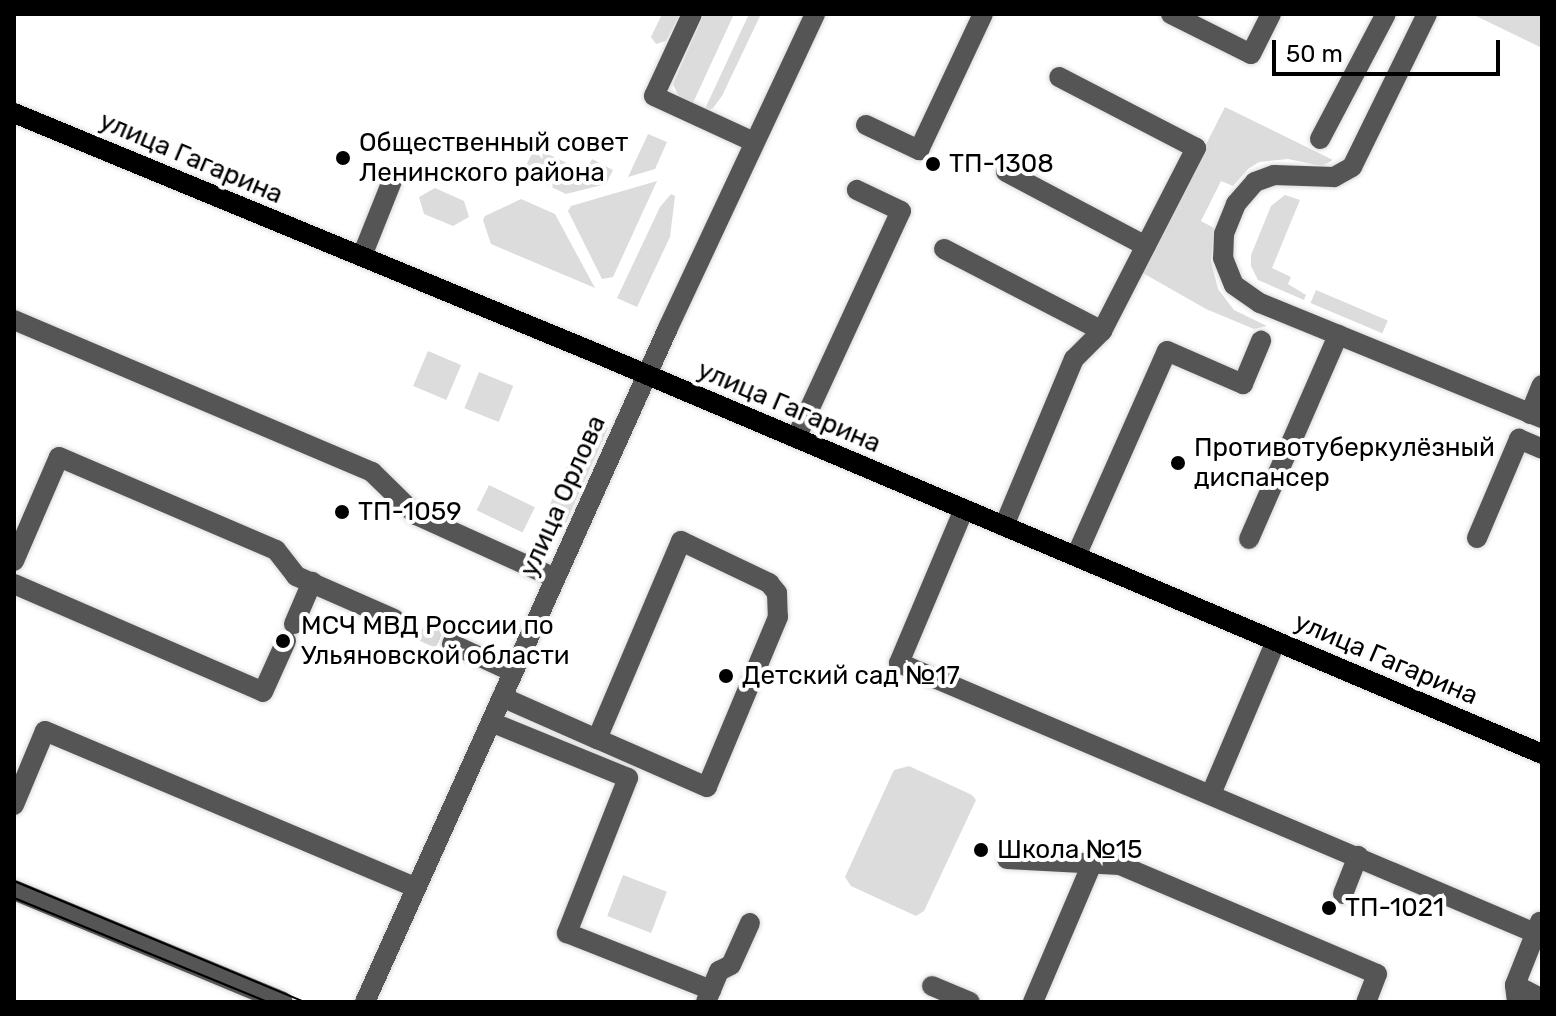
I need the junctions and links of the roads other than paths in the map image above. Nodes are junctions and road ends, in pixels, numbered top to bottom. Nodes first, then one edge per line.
1 (692, 14) edge
2 (815, 14) edge
3 (983, 14) edge
4 (1171, 14) edge
5 (1271, 14) edge
6 (1386, 14) edge
7 (1427, 14) edge
8 (1059, 77) dead end
9 (14, 113) edge
10 (866, 125) dead end
11 (1320, 139) dead end
12 (754, 142) junction
13 (1006, 172) dead end
14 (394, 176) dead end
15 (857, 190) dead end
16 (1146, 246) junction
17 (944, 249) dead end
18 (362, 256) junction
19 (14, 320) edge
20 (1102, 331) junction
21 (1338, 335) junction
22 (1261, 341) dead end
23 (647, 375) junction
24 (1542, 385) edge
25 (1536, 416) edge
26 (796, 438) junction
27 (1542, 449) edge
28 (964, 509) junction
29 (1004, 526) junction
30 (1477, 538) dead end
31 (1249, 539) dead end
32 (1076, 556) junction
33 (14, 561) edge
34 (555, 578) junction
35 (312, 582) junction
36 (14, 584) edge
37 (394, 619) tunnel mouth
38 (1276, 641) junction
39 (452, 644) tunnel mouth
40 (513, 672) junction
41 (502, 697) junction
42 (491, 722) junction
43 (597, 739) junction
44 (1542, 754) edge
45 (1211, 794) junction
46 (14, 805) edge
47 (1358, 856) junction
48 (1007, 859) dead end
49 (1092, 864) junction
50 (416, 888) junction
51 (14, 890) edge
52 (1343, 894) dead end
53 (750, 923) dead end
54 (1540, 928) edge
55 (932, 986) dead end
56 (1516, 993) edge
57 (708, 996) edge
58 (1542, 999) edge
59 (283, 1002) edge
60 (365, 1002) edge
61 (970, 1002) edge
62 (1033, 1002) edge
63 (1366, 1002) edge

1 - 12 street
2 - 12 street, улица Орлова
3 - 10 street
4 - 5 street
6 - 11 street
7 - 21 street
8 - 16 street
9 - 18 main road, улица Гагарина
12 - 23 street, улица Орлова
13 - 16 street
14 - 18 street
15 - 26 street
16 - 20 street
17 - 20 street
18 - 23 main road, улица Гагарина
19 - 34 street
20 - 29 street
21 - 25 street
21 - 31 street
22 - 32 street
23 - 26 main road, улица Гагарина
23 - 34 street, улица Орлова
24 - 25 street
26 - 28 main road, улица Гагарина
27 - 30 street
28 - 29 main road, улица Гагарина
28 - 45 street
29 - 32 main road, улица Гагарина
32 - 38 main road, улица Гагарина
33 - 35 street
34 - 40 street, улица Орлова
35 - 36 street
35 - 37 street
38 - 44 main road, улица Гагарина
38 - 45 street
39 - 40 street
40 - 41 street, улица Орлова
41 - 42 street, улица Орлова
41 - 43 street
42 - 50 street, улица Орлова
42 - 57 street
43 - 43 street
45 - 47 street
46 - 50 street
47 - 52 street
47 - 54 street
48 - 49 street
49 - 62 street
49 - 63 street
50 - 60 street, улица Орлова
51 - 59 street
53 - 57 street
54 - 56 street
55 - 61 street
56 - 58 street

